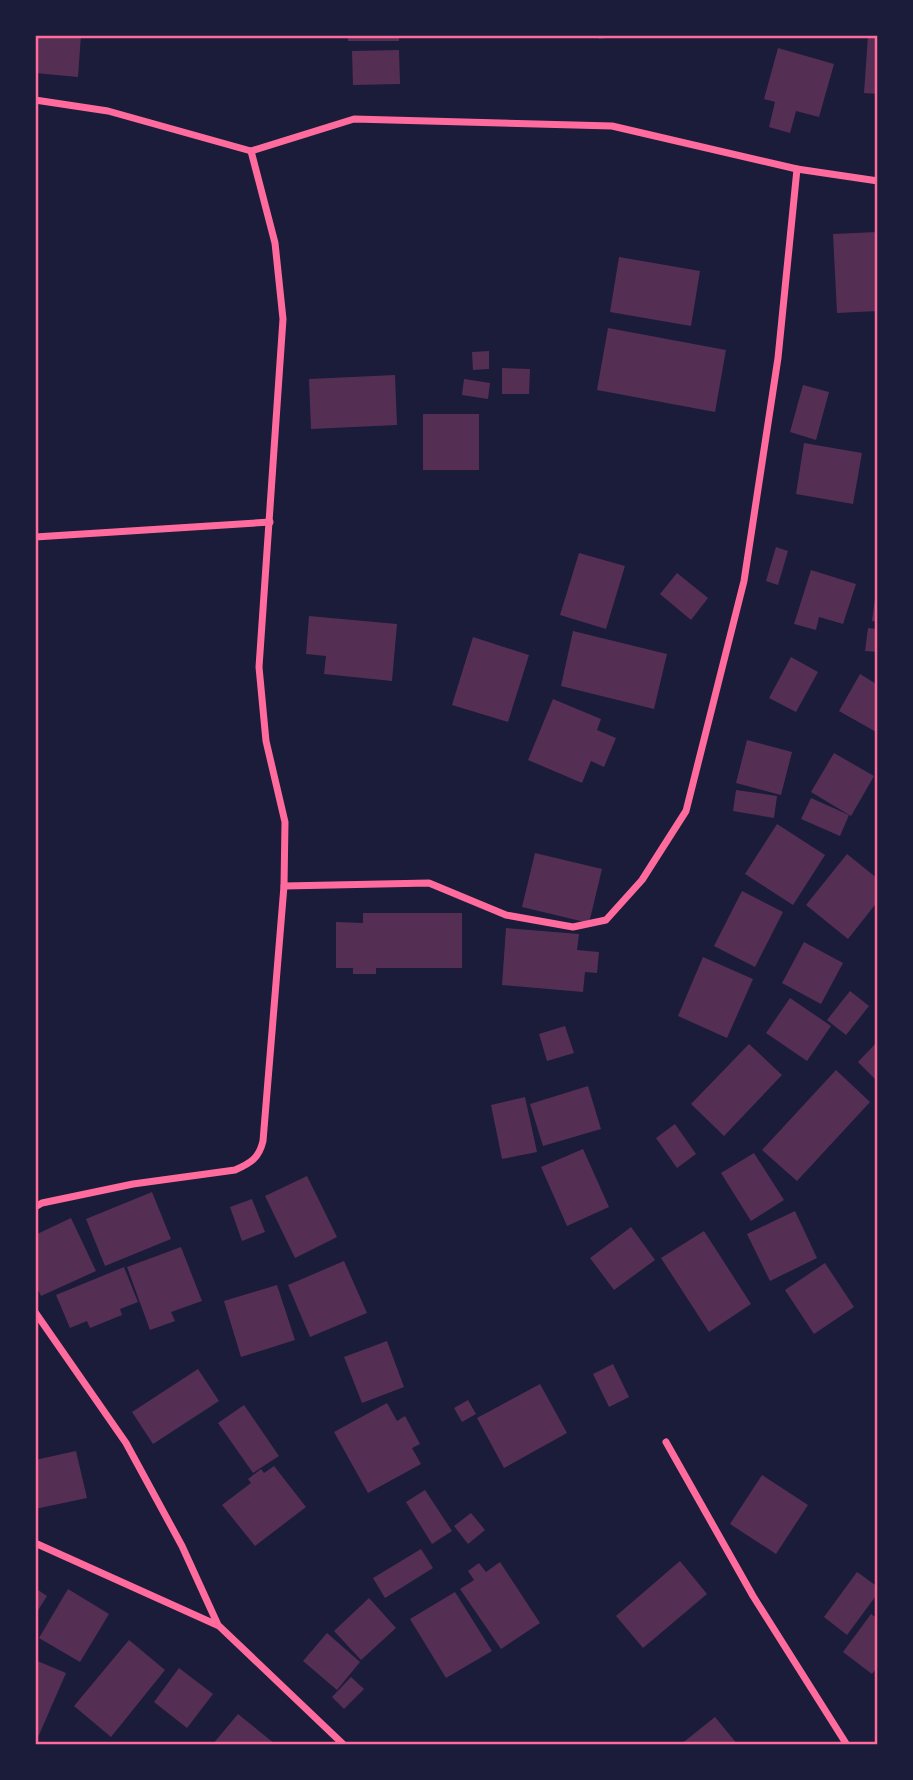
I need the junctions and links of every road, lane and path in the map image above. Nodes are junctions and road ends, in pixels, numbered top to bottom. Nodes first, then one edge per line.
1 (35, 100) edge
2 (251, 151) junction
3 (797, 169) junction
4 (878, 181) edge
5 (270, 522) junction
6 (35, 537) edge
7 (284, 886) junction
8 (35, 1207) edge
9 (35, 1312) edge
10 (666, 1441) dead end
11 (35, 1543) edge
12 (218, 1625) junction
13 (344, 1745) edge
14 (847, 1745) edge

1 - 2 street
2 - 3 street
2 - 5 street
3 - 4 street
3 - 7 street
5 - 6 street
5 - 7 street
7 - 8 street
9 - 12 street
10 - 14 street
11 - 12 street
12 - 13 street

